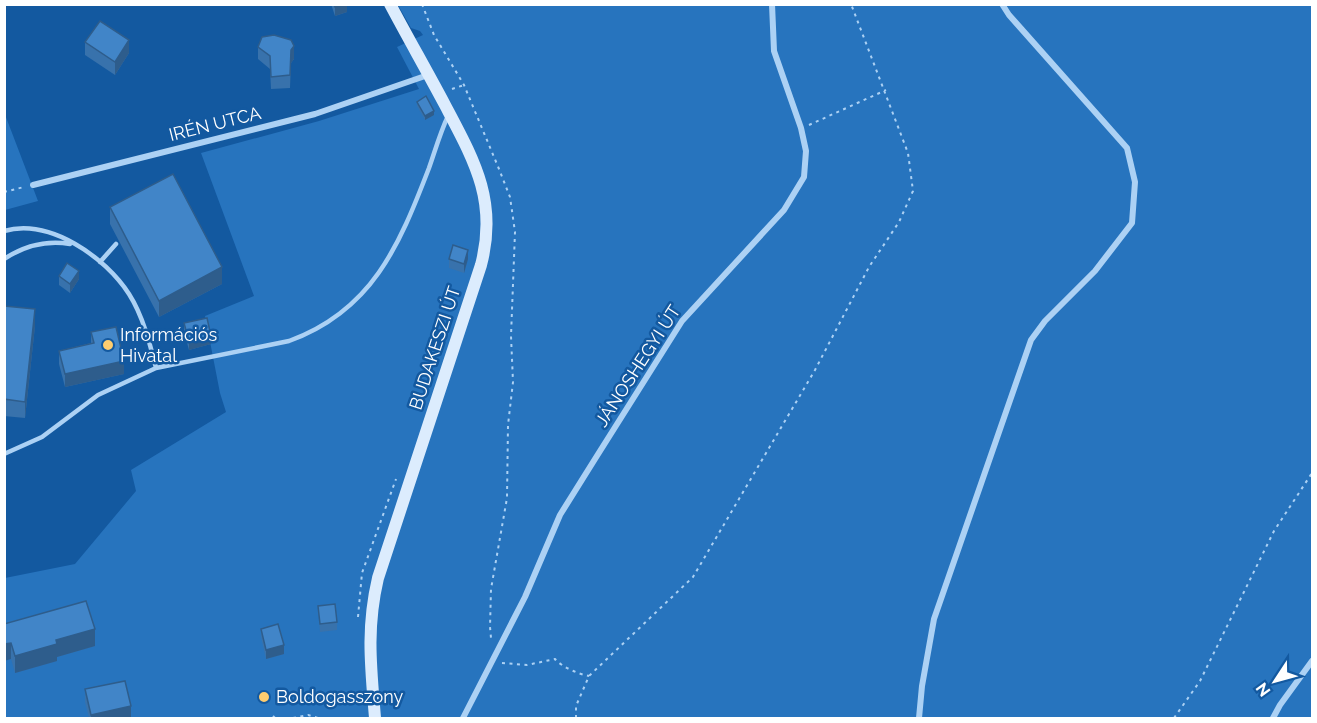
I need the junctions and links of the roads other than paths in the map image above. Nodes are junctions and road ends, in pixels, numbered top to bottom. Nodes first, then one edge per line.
1 (390, 4) edge
2 (772, 4) edge
3 (1002, 4) edge
4 (429, 75) junction
5 (449, 114) junction
6 (33, 185) road end
7 (4, 231) edge
8 (116, 244) dead end
9 (74, 245) junction
10 (4, 259) edge
11 (100, 262) junction
12 (156, 368) junction
13 (4, 454) edge
14 (1312, 661) edge
15 (375, 718) edge
16 (463, 718) edge
17 (919, 718) edge
18 (1273, 718) edge

1 - 4 main road, BUDAKESZI ÚT
2 - 16 street, JÁNOSHEGYI ÚT
3 - 17 street
4 - 5 main road, BUDAKESZI ÚT
4 - 6 street, IRÉN UTCA
5 - 12 lane
5 - 15 main road, BUDAKESZI ÚT
7 - 9 lane
8 - 11 lane
9 - 10 lane
9 - 11 lane
11 - 12 lane
12 - 13 lane
14 - 18 street

